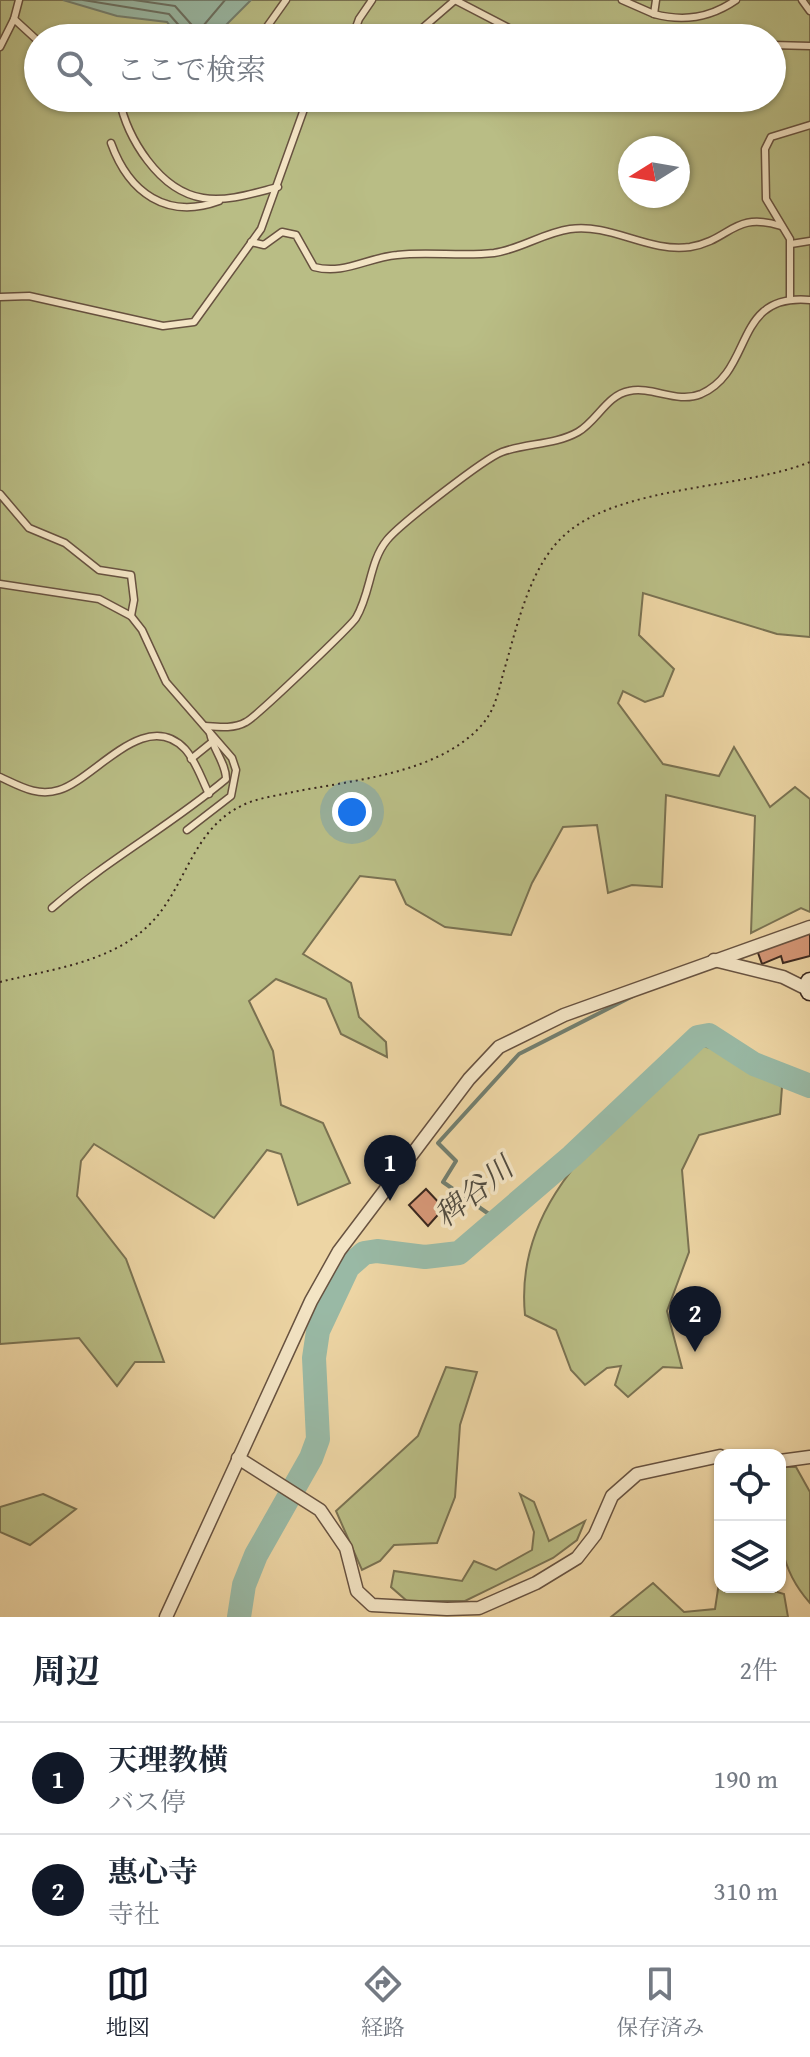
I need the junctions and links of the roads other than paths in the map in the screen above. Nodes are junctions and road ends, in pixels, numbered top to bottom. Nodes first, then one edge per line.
1 (19, 0) edge
2 (286, 0) edge
3 (372, 0) edge
4 (455, 0) edge
5 (622, 0) edge
6 (656, 0) edge
7 (736, 0) edge
8 (802, 0) edge
9 (810, 11) edge
10 (654, 14) junction
11 (14, 19) junction
12 (269, 24) edge
13 (357, 24) edge
14 (427, 24) edge
15 (501, 24) edge
16 (24, 28) edge
17 (786, 45) edge
18 (810, 46) edge
19 (0, 47) edge
20 (123, 112) edge
21 (303, 112) edge
22 (810, 125) edge
23 (111, 143) dead end
24 (278, 187) junction
25 (226, 198) junction
26 (781, 226) junction
27 (810, 241) edge
28 (251, 242) junction
29 (791, 244) junction
30 (0, 297) edge
31 (790, 298) junction
32 (810, 300) edge
33 (0, 494) edge
34 (0, 584) edge
35 (131, 616) junction
36 (205, 726) junction
37 (210, 733) junction
38 (212, 742) junction
39 (191, 759) junction
40 (0, 777) edge
41 (209, 794) junction
42 (187, 830) dead end
43 (52, 908) dead end
44 (810, 927) edge
45 (714, 960) junction
46 (810, 982) edge
47 (810, 990) edge
48 (714, 1457) edge
49 (810, 1457) edge
50 (238, 1458) junction
51 (786, 1460) edge
52 (166, 1617) edge

1 - 11 lane
2 - 12 lane
3 - 13 lane
4 - 14 lane
4 - 15 lane
5 - 10 lane
6 - 10 lane
7 - 10 lane
8 - 9 lane
11 - 16 lane
11 - 19 lane
17 - 18 lane
20 - 25 lane
21 - 24 lane
22 - 26 lane
23 - 25 lane
24 - 25 lane
24 - 28 lane
26 - 28 lane
26 - 29 lane
27 - 29 lane
28 - 30 lane
29 - 31 lane
31 - 32 lane
31 - 36 lane
33 - 35 lane
34 - 35 lane
35 - 36 lane
36 - 37 lane
37 - 38 lane
37 - 42 lane
38 - 39 lane
38 - 41 lane
39 - 40 lane
39 - 41 lane
41 - 43 lane
44 - 45 street
45 - 47 street
45 - 50 street
46 - 47 main road
48 - 50 street
49 - 51 street
50 - 52 street

